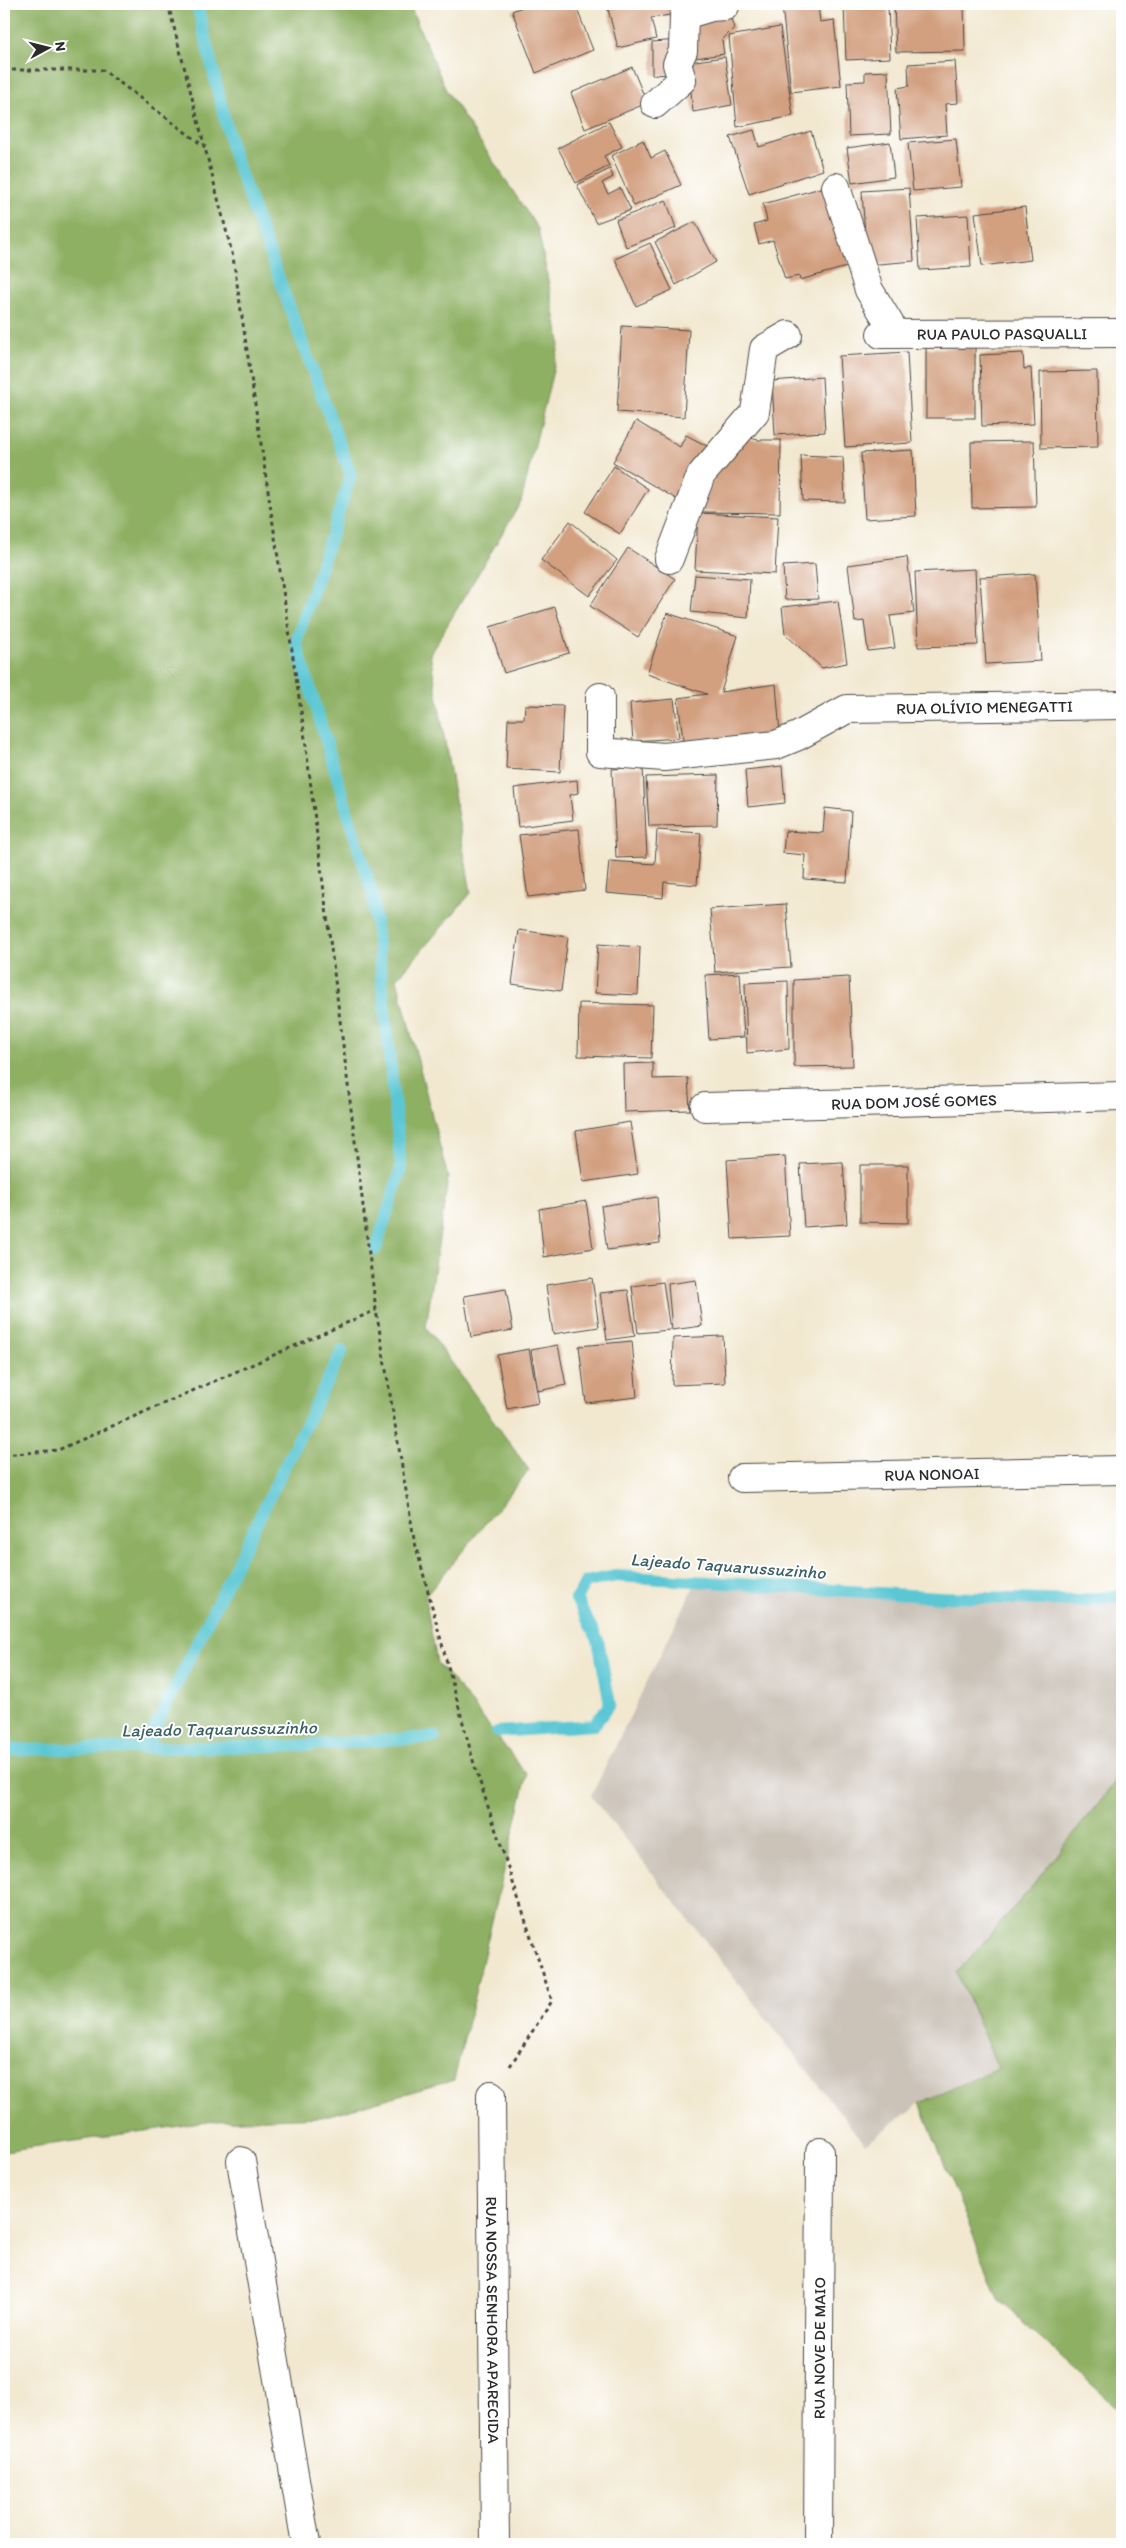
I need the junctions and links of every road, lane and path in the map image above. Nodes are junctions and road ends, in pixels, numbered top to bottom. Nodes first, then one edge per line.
1 (168, 4) edge
2 (726, 4) edge
3 (4, 70) edge
4 (656, 104) dead end
5 (205, 148) junction
6 (836, 187) dead end
7 (1122, 333) edge
8 (788, 335) dead end
9 (669, 559) dead end
10 (600, 697) dead end
11 (1122, 704) edge
12 (1122, 1096) edge
13 (705, 1106) dead end
14 (376, 1310) junction
15 (4, 1455) edge
16 (1122, 1470) edge
17 (742, 1478) dead end
18 (491, 2095) joint
19 (820, 2152) dead end
20 (241, 2161) dead end
21 (306, 2544) edge
22 (495, 2544) edge
23 (818, 2544) edge

1 - 5 path
2 - 4 street
3 - 5 path
5 - 14 path
6 - 7 street, RUA PAULO PASQUALLI
8 - 9 street
10 - 11 street, RUA OLÍVIO MENEGATTI
12 - 13 street, RUA DOM JOSÉ GOMES
14 - 15 path
14 - 18 path
16 - 17 street, RUA NONOAI
18 - 22 street, RUA NOSSA SENHORA APARECIDA
19 - 23 street, RUA NOVE DE MAIO
20 - 21 street

